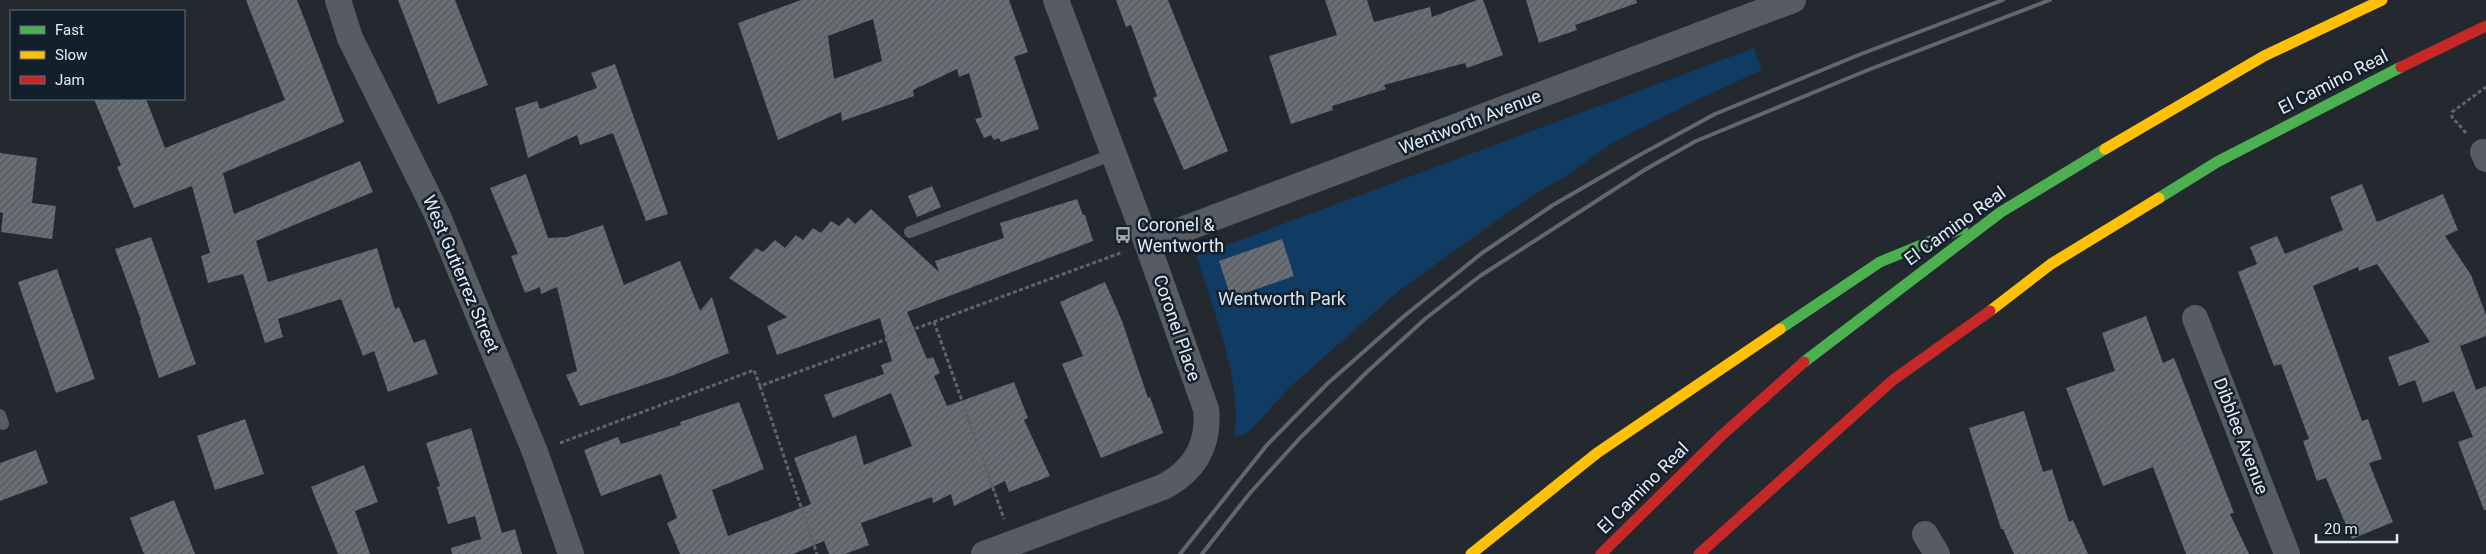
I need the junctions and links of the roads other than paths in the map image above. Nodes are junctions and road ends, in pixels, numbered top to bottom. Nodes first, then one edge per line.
1 (338, 0) edge
2 (1056, 0) edge
3 (1793, 0) edge
4 (2382, 0) edge
5 (1742, 9) edge
6 (2486, 26) edge
7 (1114, 154) junction
8 (2001, 212) junction
9 (910, 232) dead end
10 (1147, 243) junction
11 (2195, 318) dead end
12 (572, 554) edge
13 (984, 554) edge
14 (1471, 554) edge
15 (1601, 554) edge
16 (1699, 554) edge
17 (2287, 554) edge

1 - 12 street, West Gutierrez Street
2 - 7 street, Coronel Place
3 - 5 street, Wentworth Avenue
4 - 8 highway, El Camino Real
5 - 10 street, Wentworth Avenue
6 - 16 highway, El Camino Real
7 - 9 lane
7 - 10 street, Coronel Place
8 - 14 highway
8 - 15 highway, El Camino Real
10 - 13 street, Coronel Place
11 - 17 street, Dibblee Avenue

